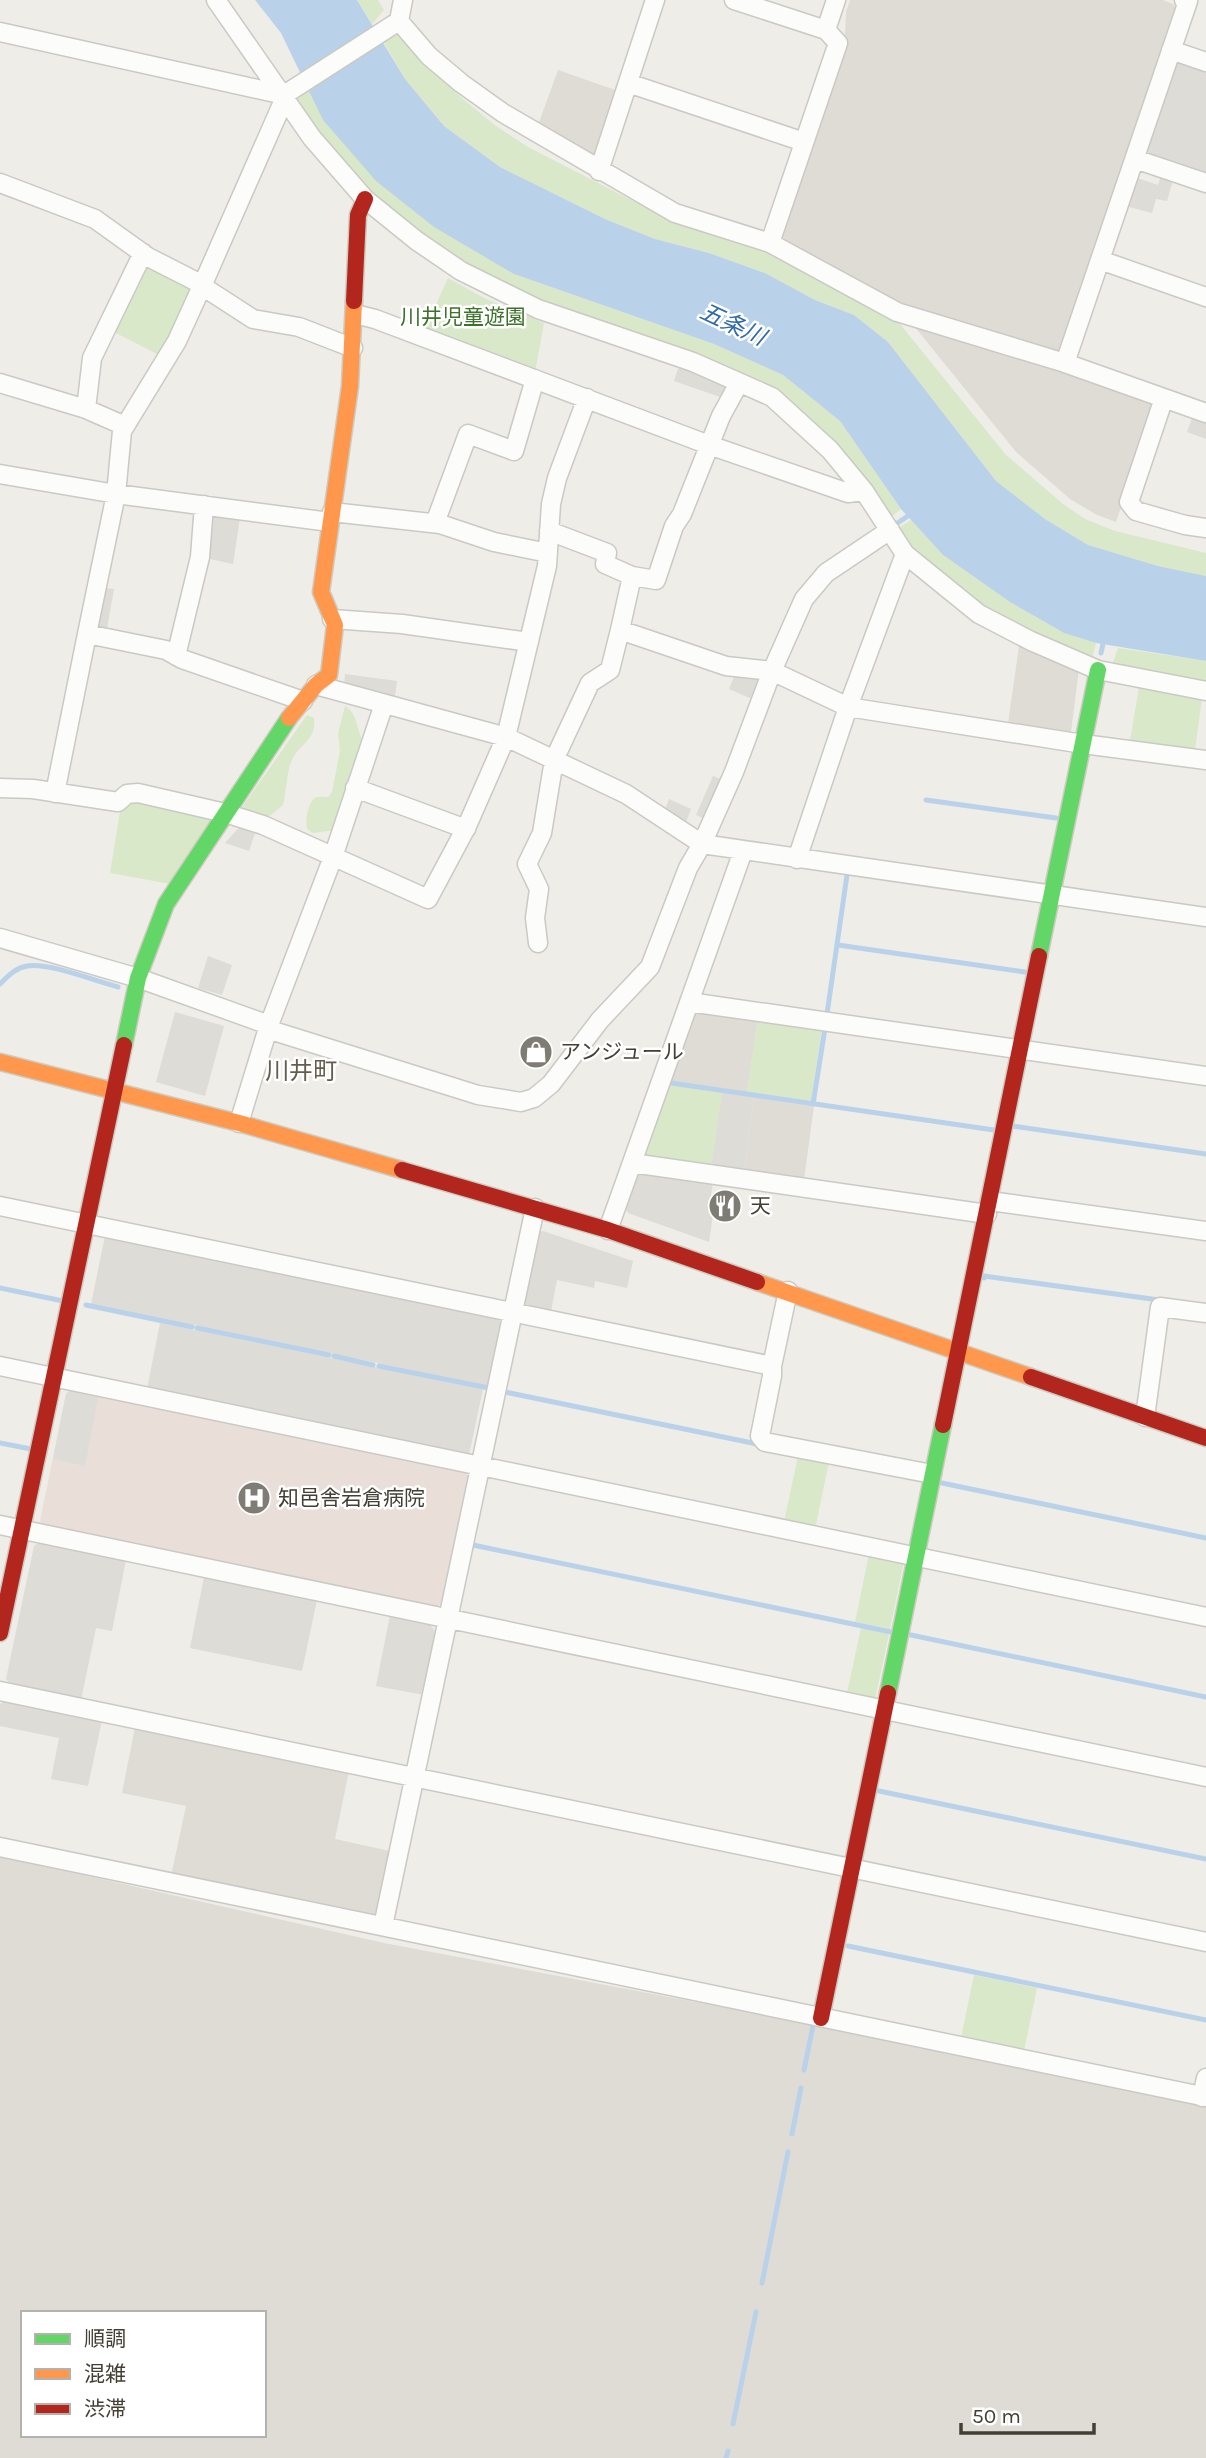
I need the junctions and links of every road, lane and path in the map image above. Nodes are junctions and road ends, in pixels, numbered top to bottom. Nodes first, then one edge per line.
1 (216, 0) edge
2 (403, 0) edge
3 (655, 0) edge
4 (734, 0) edge
5 (836, 0) edge
6 (1184, 0) edge
7 (394, 24) junction
8 (826, 30) junction
9 (0, 32) edge
10 (1171, 50) junction
11 (1206, 62) edge
12 (628, 83) junction
13 (284, 96) junction
14 (804, 142) junction
15 (1135, 159) junction
16 (599, 171) junction
17 (0, 183) edge
18 (1206, 183) edge
19 (365, 199) junction
20 (770, 243) junction
21 (143, 253) junction
22 (1100, 260) junction
23 (202, 286) junction
24 (1206, 297) edge
25 (355, 314) junction
26 (353, 348) junction
27 (1065, 363) junction
28 (536, 379) junction
29 (0, 383) edge
30 (739, 383) junction
31 (587, 398) junction
32 (1164, 398) junction
33 (86, 409) junction
34 (1206, 413) edge
35 (125, 426) junction
36 (709, 445) junction
37 (0, 474) edge
38 (864, 491) junction
39 (116, 494) junction
40 (204, 505) junction
41 (331, 517) junction
42 (435, 523) junction
43 (1206, 528) edge
44 (890, 530) junction
45 (549, 531) junction
46 (548, 553) junction
47 (905, 554) junction
48 (632, 576) junction
49 (332, 619) junction
50 (620, 630) junction
51 (87, 634) junction
52 (529, 642) junction
53 (176, 656) junction
54 (1098, 670) junction
55 (772, 671) junction
56 (316, 685) junction
57 (1206, 691) edge
58 (303, 701) junction
59 (384, 704) junction
60 (848, 707) junction
61 (506, 737) junction
62 (1083, 744) junction
63 (554, 760) junction
64 (1206, 760) edge
65 (0, 788) edge
66 (355, 788) junction
67 (55, 793) junction
68 (225, 813) junction
69 (466, 829) junction
70 (702, 844) junction
71 (743, 851) junction
72 (333, 857) junction
73 (797, 859) junction
74 (1052, 896) junction
75 (1206, 917) edge
76 (0, 938) edge
77 (538, 943) dead end
78 (138, 978) junction
79 (689, 1002) junction
80 (268, 1027) junction
81 (1021, 1050) junction
82 (0, 1062) edge
83 (1206, 1076) edge
84 (115, 1091) junction
85 (239, 1123) junction
86 (632, 1163) junction
87 (0, 1206) edge
88 (988, 1207) junction
89 (535, 1208) junction
90 (87, 1224) junction
91 (608, 1230) junction
92 (1206, 1231) edge
93 (788, 1291) junction
94 (513, 1312) junction
95 (1206, 1313) edge
96 (959, 1353) junction
97 (0, 1366) edge
98 (772, 1366) junction
99 (54, 1378) junction
100 (1145, 1417) junction
101 (1206, 1438) edge
102 (480, 1466) junction
103 (932, 1474) junction
104 (0, 1525) edge
105 (22, 1529) junction
106 (916, 1557) junction
107 (1206, 1617) edge
108 (448, 1618) junction
109 (0, 1633) edge
110 (0, 1691) edge
111 (886, 1710) junction
112 (415, 1776) junction
113 (1206, 1777) edge
114 (0, 1847) edge
115 (852, 1867) junction
116 (383, 1926) junction
117 (1206, 1941) edge
118 (821, 2018) junction
119 (1206, 2078) edge
120 (1204, 2097) edge

1 - 13 street
2 - 7 street
3 - 12 street
4 - 8 street
5 - 8 street
6 - 10 street
7 - 13 street
7 - 16 street
8 - 14 street
9 - 13 street
10 - 11 street
10 - 15 street
12 - 14 street
12 - 16 street
13 - 19 street
13 - 23 street
14 - 20 street
15 - 18 street
15 - 22 street
16 - 20 street
17 - 21 street
19 - 25 street
19 - 30 street
20 - 27 street
21 - 23 street
21 - 33 street
22 - 24 street
22 - 27 street
23 - 26 street
23 - 35 street
25 - 26 street
25 - 28 street
26 - 41 street
27 - 32 street
28 - 31 street
28 - 42 street
29 - 33 street
30 - 36 street
30 - 38 street
31 - 36 street
31 - 45 street
32 - 34 street
32 - 43 street
33 - 35 street
35 - 39 street
36 - 38 street
36 - 48 street
37 - 39 street
38 - 44 street
39 - 40 street
39 - 51 street
40 - 41 street
40 - 53 street
41 - 42 street
41 - 49 street
42 - 46 street
44 - 47 street
44 - 55 street
45 - 46 street
45 - 48 street
46 - 52 street
47 - 54 street
47 - 60 street
48 - 50 street
49 - 52 street
49 - 56 street
50 - 55 street
50 - 63 street
51 - 53 street
51 - 67 street
52 - 61 street
53 - 58 street
54 - 57 street
54 - 62 street
55 - 60 street
55 - 70 street
56 - 58 street
56 - 59 street
58 - 68 street
59 - 61 street
59 - 66 street
60 - 62 street
60 - 73 street
61 - 63 street
61 - 69 street
62 - 64 street
62 - 74 street
63 - 70 street
63 - 77 street
65 - 67 street
66 - 69 street
66 - 72 street
67 - 68 street
68 - 72 street
68 - 78 street
69 - 72 street
70 - 71 street
70 - 80 street
71 - 73 street
71 - 79 street
72 - 80 street
73 - 74 street
74 - 75 street
74 - 81 street
76 - 78 street
78 - 80 street
78 - 84 street
79 - 81 street
79 - 86 street
80 - 85 street
81 - 83 street
81 - 88 street
82 - 84 street
84 - 85 street
84 - 90 street
85 - 89 street
86 - 88 street
86 - 91 street
87 - 90 street
88 - 92 street
88 - 96 street
89 - 91 street
89 - 94 street
90 - 94 street
90 - 99 street
91 - 93 street
93 - 96 street
93 - 98 street
94 - 98 street
94 - 102 street
95 - 100 street
96 - 100 street
96 - 103 street
97 - 99 street
98 - 103 street
99 - 102 street
99 - 105 street
100 - 101 street
102 - 106 street
102 - 108 street
103 - 106 street
104 - 105 street
105 - 108 street
105 - 109 street
106 - 107 street
106 - 111 street
108 - 111 street
108 - 112 street
110 - 112 street
111 - 113 street
111 - 115 street
112 - 115 street
112 - 116 street
114 - 116 street
115 - 117 street
115 - 118 street
116 - 118 street
118 - 120 street
119 - 120 street

